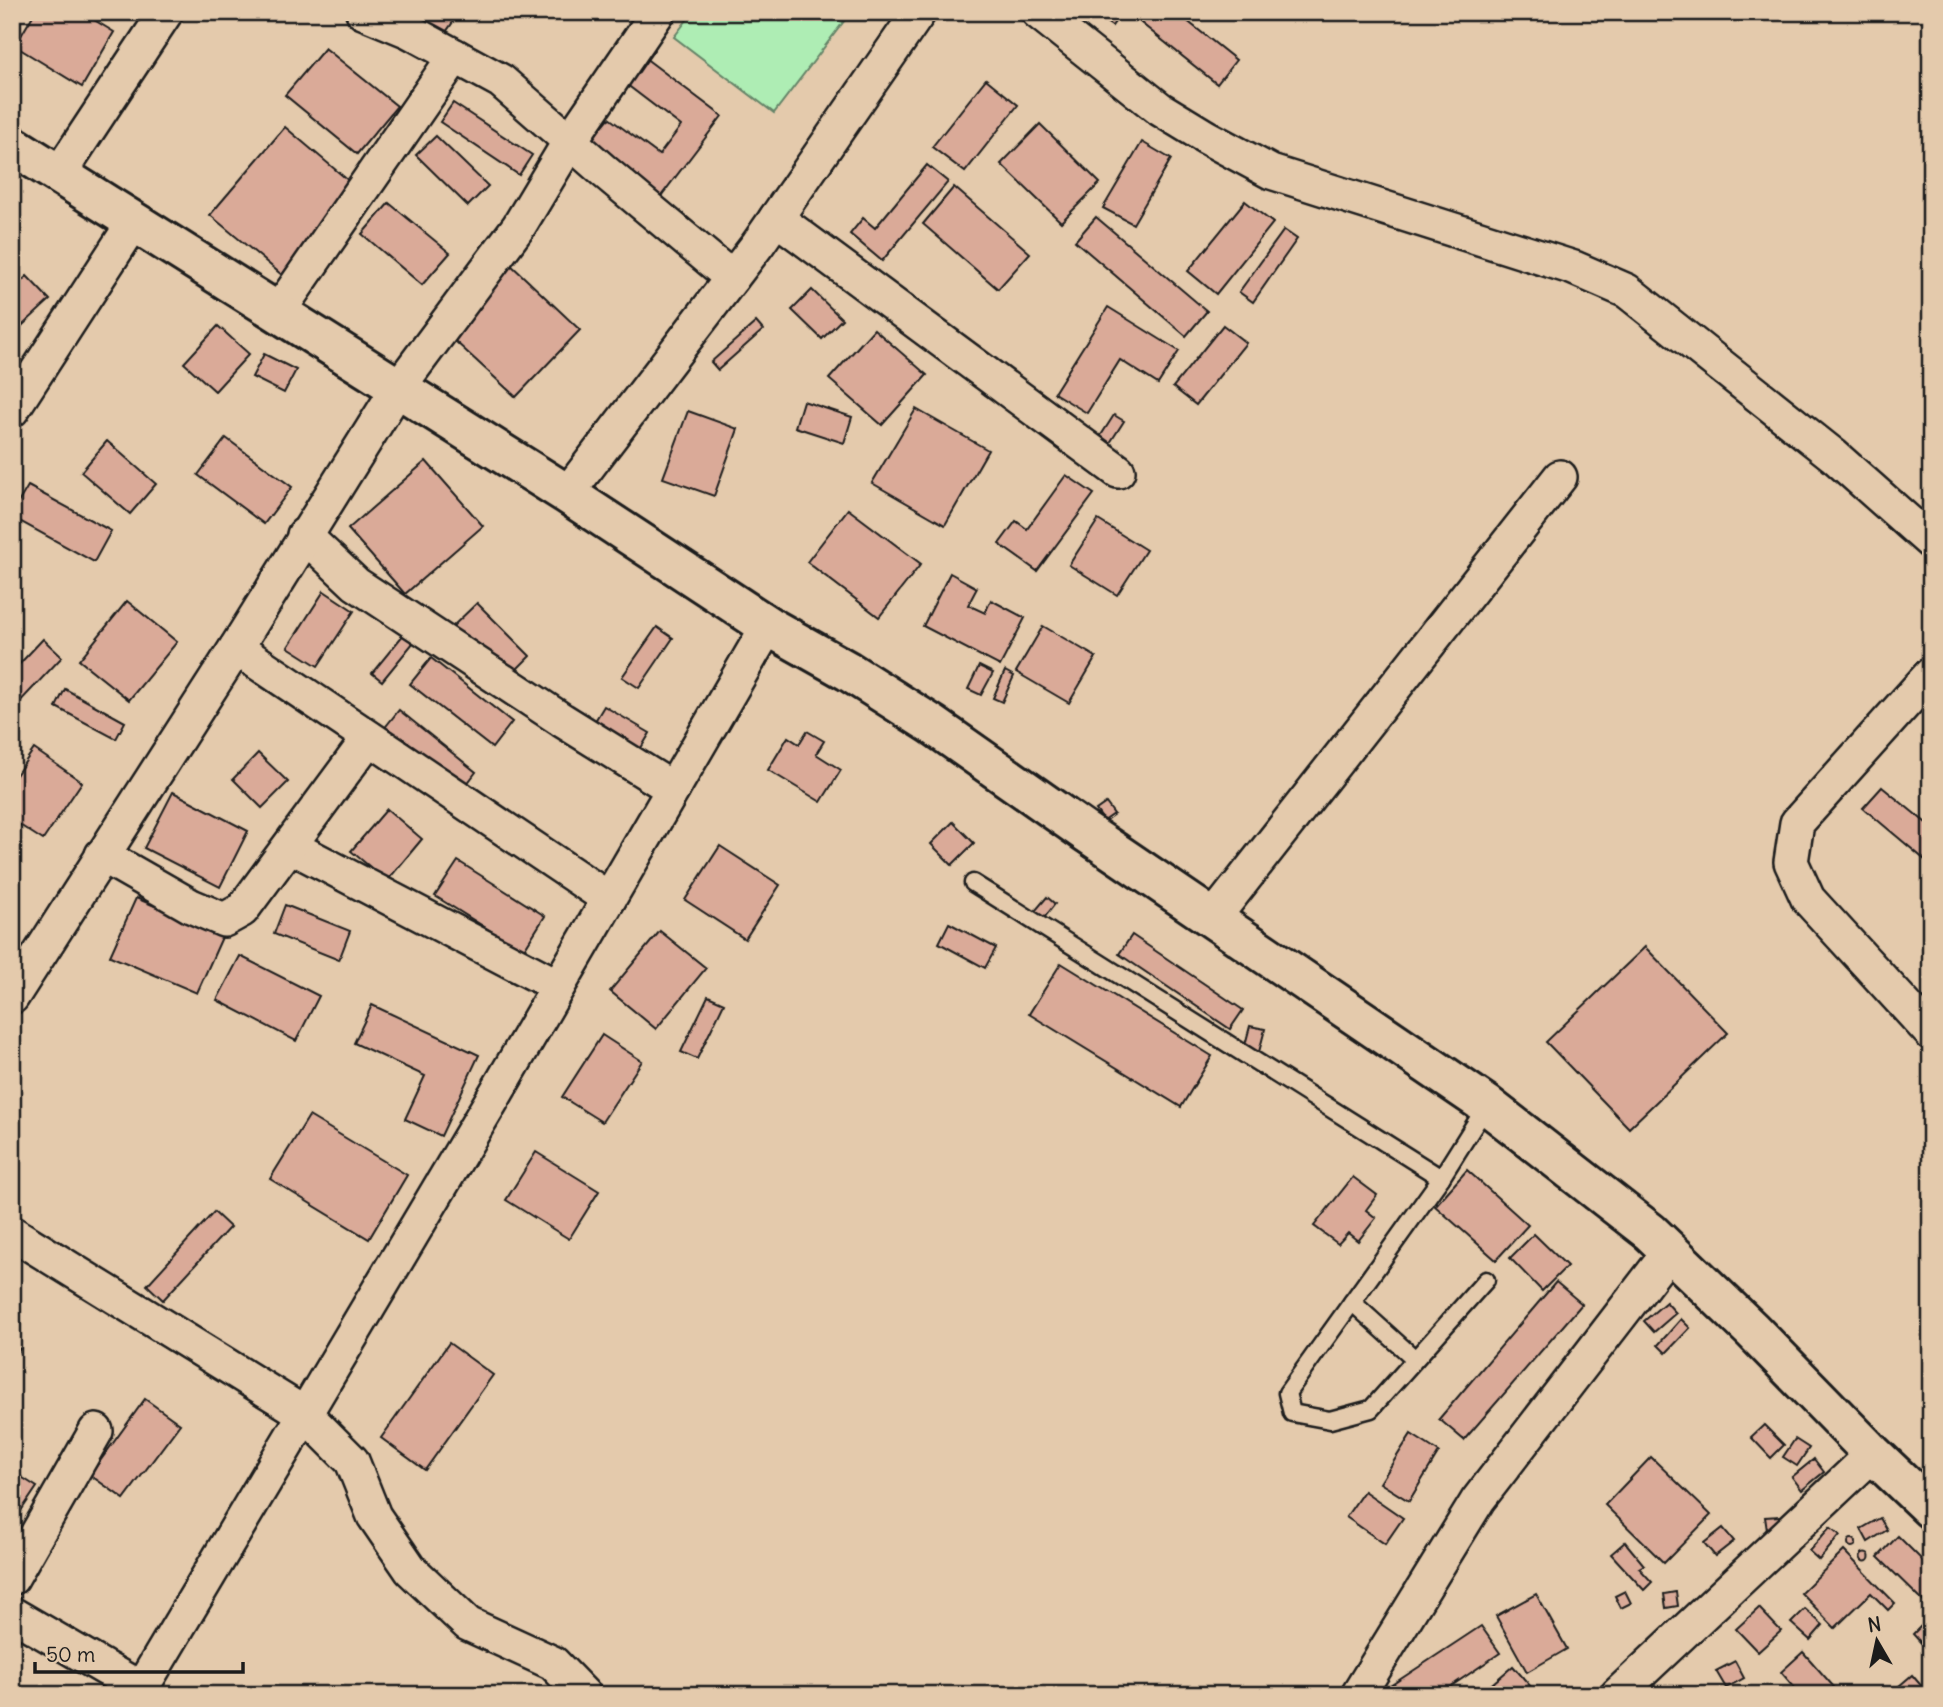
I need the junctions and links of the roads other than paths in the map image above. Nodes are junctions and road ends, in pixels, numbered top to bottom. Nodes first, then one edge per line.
1 (166, 12) edge
2 (363, 12) edge
3 (658, 12) edge
4 (919, 12) edge
5 (1038, 12) edge
6 (455, 56) junction
7 (570, 141) junction
8 (12, 145) edge
9 (59, 174) junction
10 (776, 218) junction
11 (134, 222) junction
12 (732, 278) junction
13 (278, 312) junction
14 (398, 388) junction
15 (12, 410) edge
16 (1118, 471) dead end
17 (1560, 477) dead end
18 (566, 494) junction
19 (304, 535) junction
20 (1931, 542) edge
21 (768, 626) junction
22 (236, 648) junction
23 (1931, 674) edge
24 (369, 738) junction
25 (673, 789) junction
26 (290, 846) junction
27 (102, 855) junction
28 (973, 883) dead end
29 (609, 899) junction
30 (1214, 917) junction
31 (558, 986) junction
32 (12, 997) edge
33 (1931, 1033) edge
34 (1488, 1105) junction
35 (1441, 1178) junction
36 (12, 1233) edge
37 (1670, 1251) junction
38 (1486, 1280) dead end
39 (1352, 1302) junction
40 (1415, 1359) junction
41 (305, 1414) junction
42 (96, 1432) dead end
43 (1873, 1454) junction
44 (1931, 1509) edge
45 (12, 1578) edge
46 (12, 1614) edge
47 (140, 1692) edge
48 (584, 1695) edge
49 (1358, 1695) edge
50 (1617, 1695) edge

1 - 9 street
2 - 6 street
3 - 7 street
4 - 10 street
5 - 20 street
6 - 7 street
6 - 13 street
7 - 12 street
7 - 14 street
8 - 9 street
9 - 11 street
10 - 12 street
10 - 16 street
11 - 13 street
11 - 15 street
12 - 18 street
13 - 14 street
14 - 18 street
14 - 19 street
17 - 30 street
18 - 21 street
19 - 22 street
19 - 25 street
21 - 25 street
21 - 30 street
22 - 24 street
22 - 27 street
23 - 33 street
24 - 26 street
24 - 29 street
25 - 29 street
26 - 27 street
26 - 31 street
27 - 32 street
28 - 35 lane
29 - 31 street
30 - 34 street
31 - 41 street
34 - 35 lane
34 - 37 street
35 - 39 lane
36 - 41 street
37 - 43 street
37 - 49 street
38 - 40 lane
39 - 40 lane
39 - 40 lane
41 - 47 street
41 - 48 street
42 - 45 street
43 - 44 street
43 - 50 street
46 - 47 street

